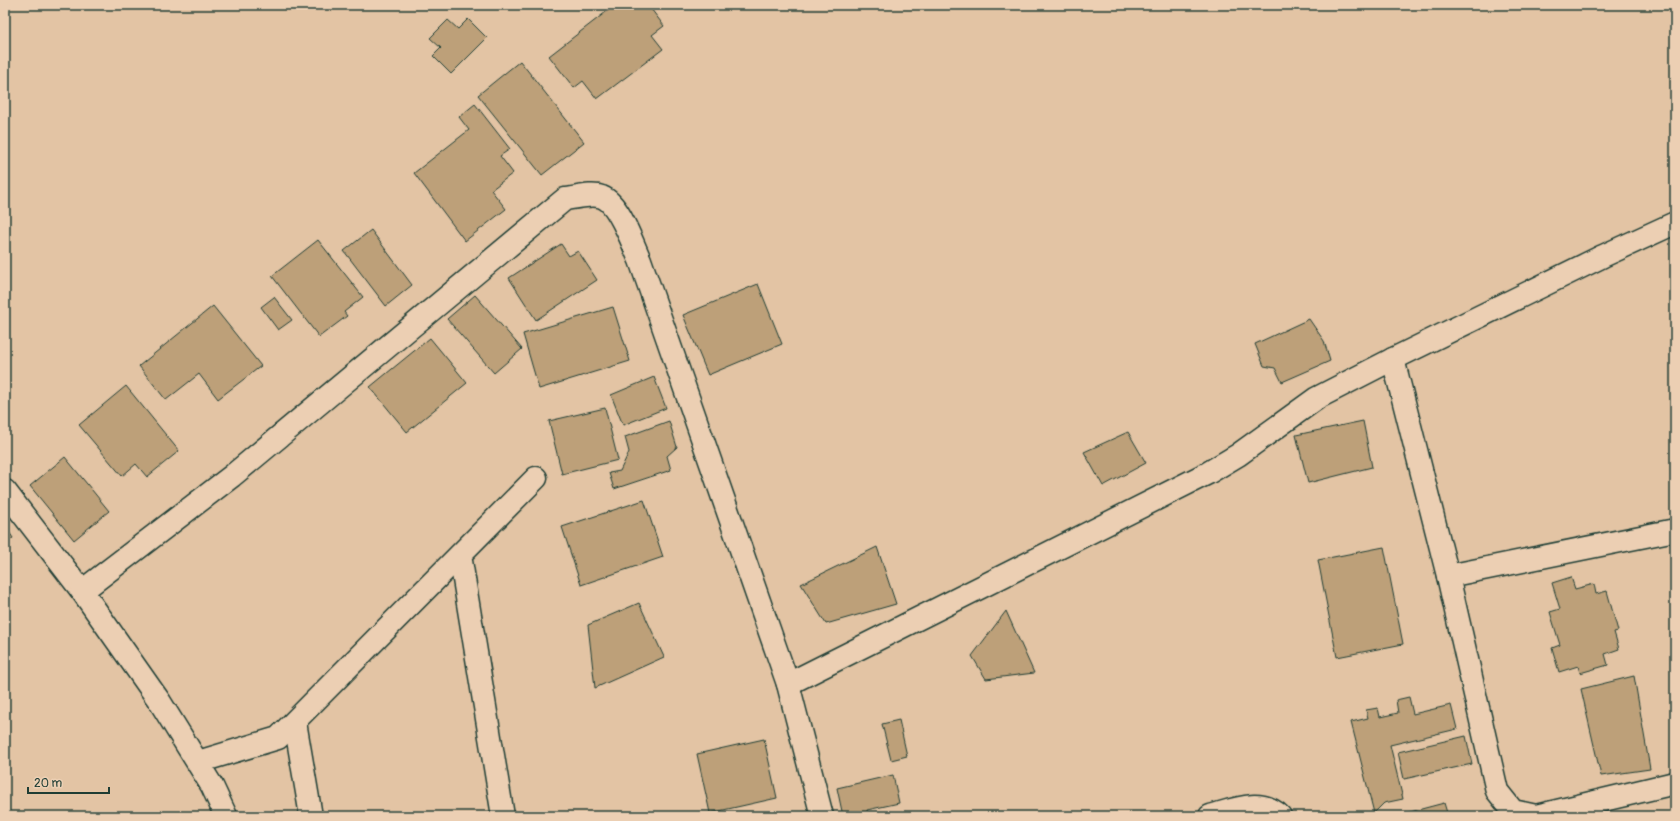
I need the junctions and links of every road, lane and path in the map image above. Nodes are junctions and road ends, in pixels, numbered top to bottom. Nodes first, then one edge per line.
1 (1675, 223) edge
2 (1393, 359) junction
3 (536, 478) dead end
4 (5, 491) edge
5 (1675, 530) edge
6 (460, 554) junction
7 (1448, 576) junction
8 (82, 591) junction
9 (788, 684) junction
10 (294, 722) junction
11 (198, 762) junction
12 (1675, 783) edge
13 (226, 816) edge
14 (311, 816) edge
15 (503, 816) edge
16 (822, 816) edge
17 (1210, 816) edge
18 (1280, 816) edge

1 - 2 street
2 - 7 street
2 - 9 street
3 - 6 street
4 - 8 street
5 - 7 street
6 - 10 street
6 - 15 street
7 - 12 street
8 - 9 street
8 - 11 street
9 - 16 street
10 - 11 street
10 - 14 street
11 - 13 street
17 - 18 street

